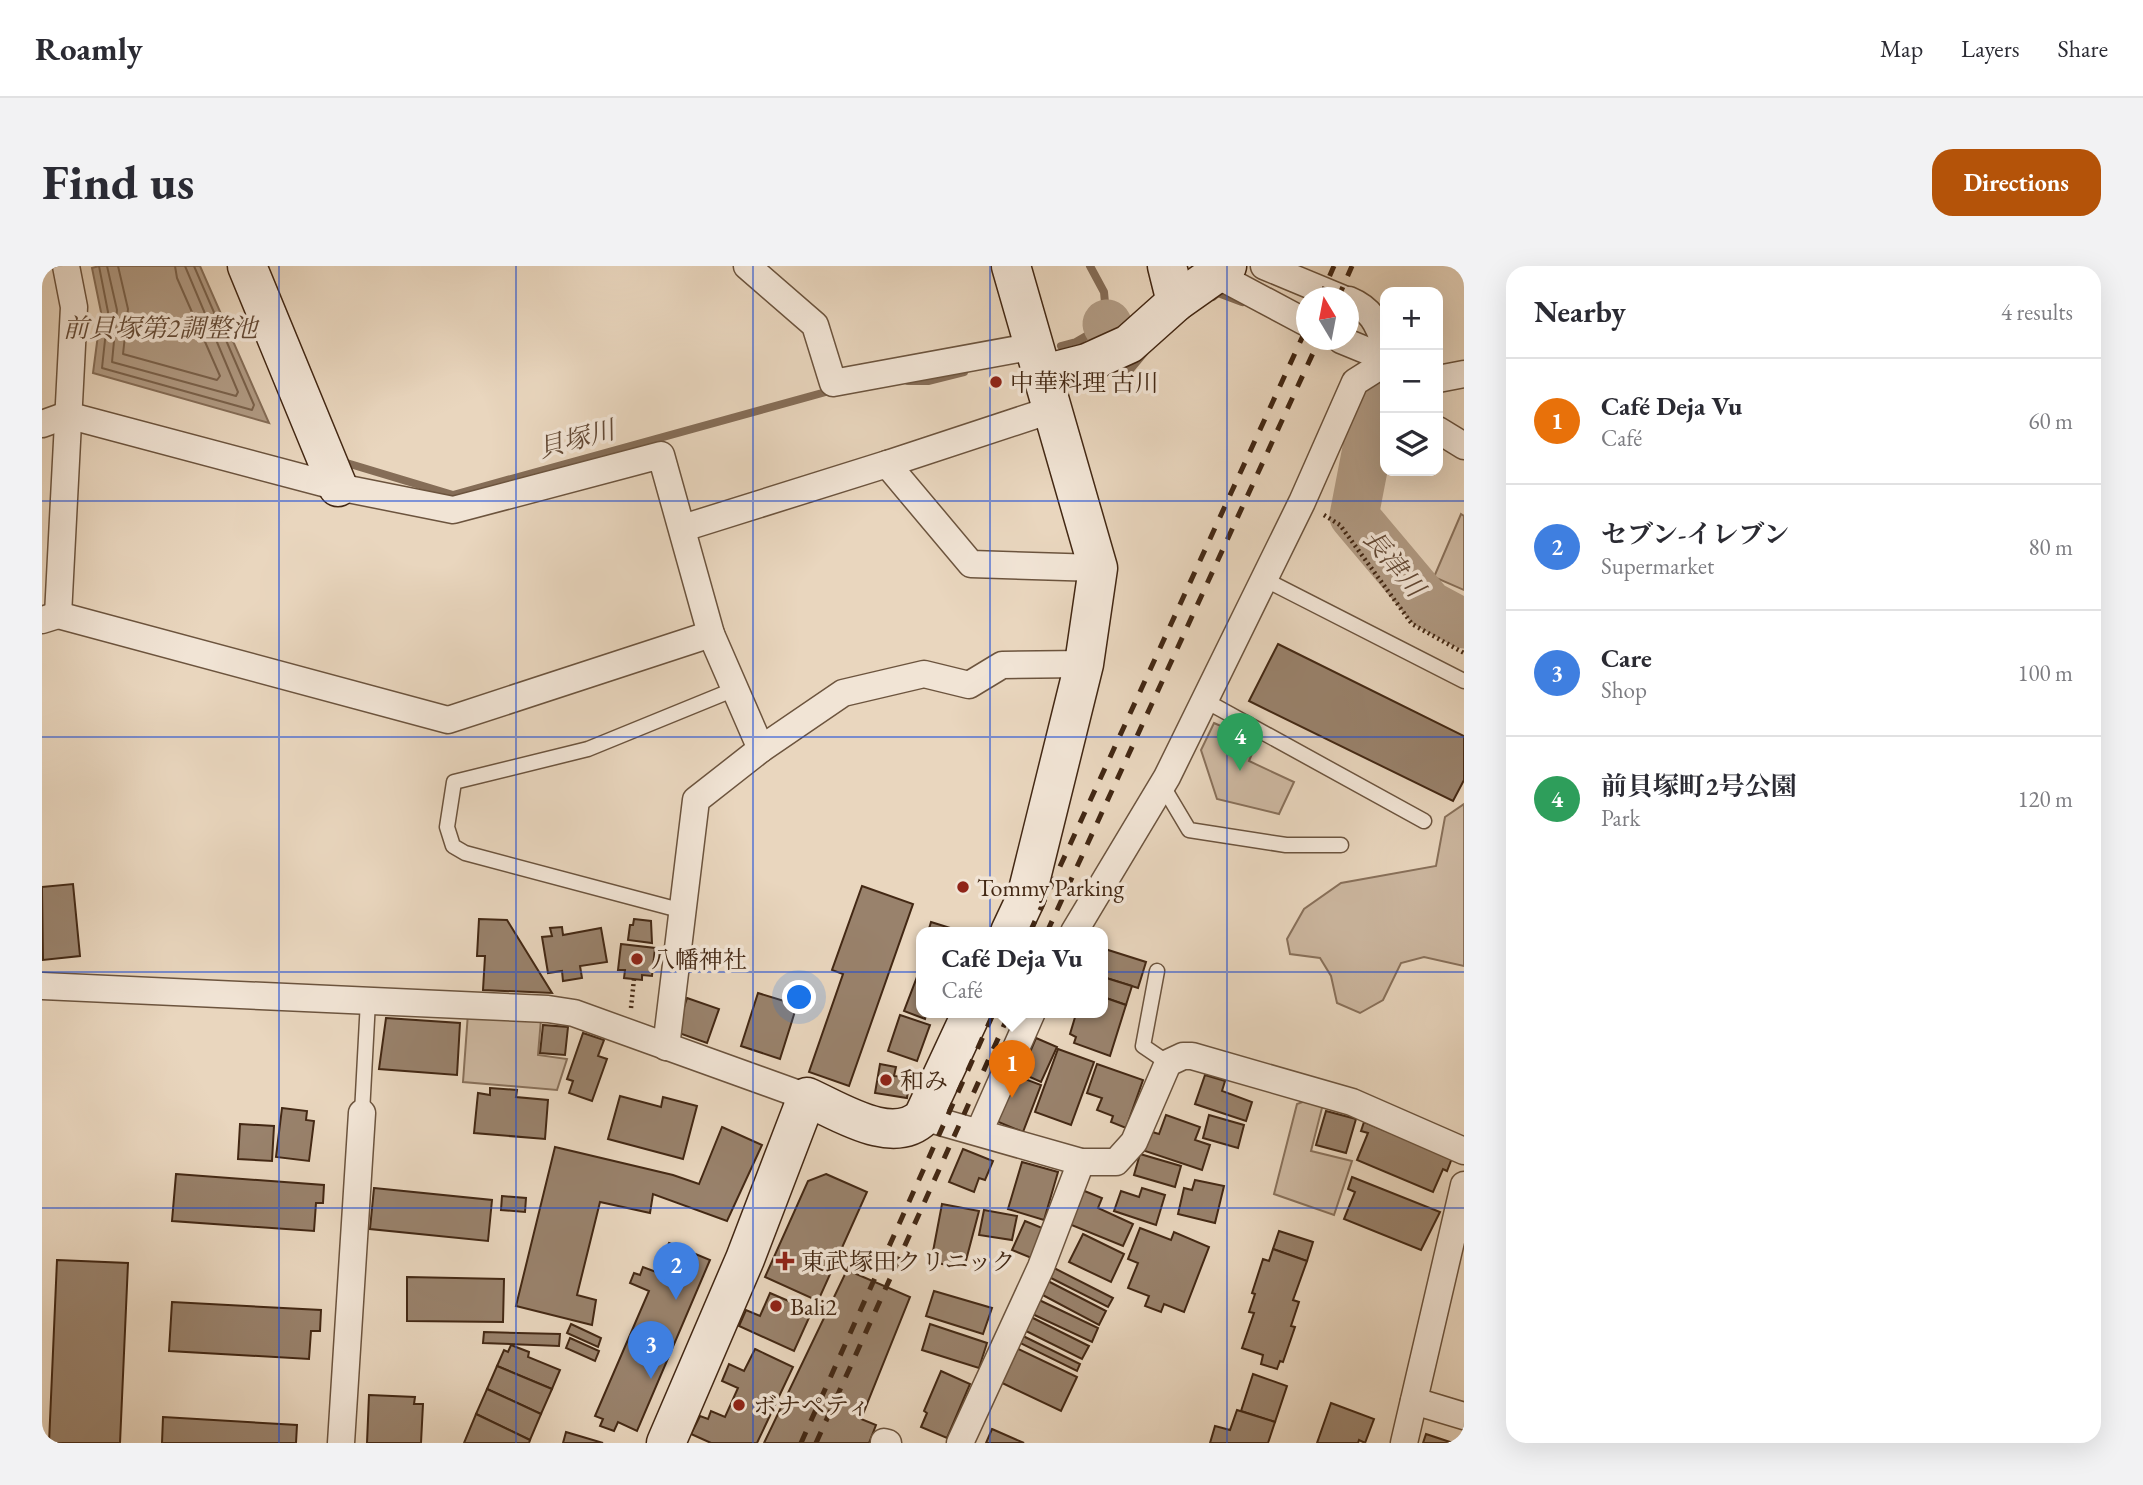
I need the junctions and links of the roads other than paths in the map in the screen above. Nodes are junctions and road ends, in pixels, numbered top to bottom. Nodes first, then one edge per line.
1 (66, 266) edge
2 (247, 266) edge
3 (747, 266) edge
4 (1011, 266) edge
5 (1264, 266) edge
6 (1221, 270) edge
7 (1171, 284) edge
8 (1315, 287) edge
9 (1359, 305) edge
10 (1296, 316) edge
11 (1380, 330) edge
12 (1359, 349) edge
13 (1380, 359) edge
14 (1380, 364) edge
15 (1464, 374) edge
16 (1044, 376) junction
17 (1443, 378) edge
18 (67, 415) junction
19 (42, 424) edge
20 (1443, 433) edge
21 (1464, 446) edge
22 (887, 464) junction
23 (338, 487) junction
24 (683, 528) junction
25 (1098, 568) junction
26 (1264, 579) junction
27 (50, 617) edge
28 (711, 634) junction
29 (1084, 664) junction
30 (1464, 681) edge
31 (735, 689) junction
32 (1205, 700) junction
33 (761, 749) junction
34 (1161, 783) junction
35 (1424, 821) dead end
36 (1341, 845) dead end
37 (683, 911) junction
38 (1012, 927) edge
39 (1077, 927) edge
40 (1157, 971) dead end
41 (42, 986) edge
42 (368, 1001) junction
43 (969, 1018) edge
44 (1029, 1018) edge
45 (666, 1047) junction
46 (1168, 1063) junction
47 (807, 1097) junction
48 (362, 1113) joint
49 (923, 1117) junction
50 (979, 1132) junction
51 (1464, 1150) edge
52 (1081, 1162) junction
53 (1464, 1185) edge
54 (1414, 1401) junction
55 (1464, 1416) edge
56 (341, 1443) edge
57 (666, 1443) edge
58 (960, 1443) edge
59 (1404, 1443) edge

1 - 18 street
2 - 23 street
3 - 16 street
4 - 16 street
5 - 8 street
6 - 7 street
6 - 10 street
7 - 16 street
9 - 11 street
12 - 13 street
14 - 26 street
15 - 17 street
16 - 22 street
16 - 25 street
18 - 19 street
18 - 23 street
18 - 27 street
20 - 21 street
22 - 24 street
22 - 25 street
23 - 24 street
24 - 28 street
25 - 29 street
26 - 30 lane
26 - 32 street
27 - 28 street
28 - 31 street
29 - 33 street
29 - 38 street
31 - 33 street
31 - 37 lane
32 - 34 street
32 - 35 lane
33 - 37 street
34 - 36 lane
34 - 39 street
37 - 45 street
40 - 46 lane
41 - 42 street
42 - 45 street
42 - 48 lane
43 - 49 street
44 - 50 street
45 - 47 street
46 - 51 street
46 - 52 street
47 - 49 street
47 - 57 street
48 - 56 street
49 - 50 street
50 - 52 street
52 - 58 street
53 - 54 street
54 - 55 street
54 - 59 street

